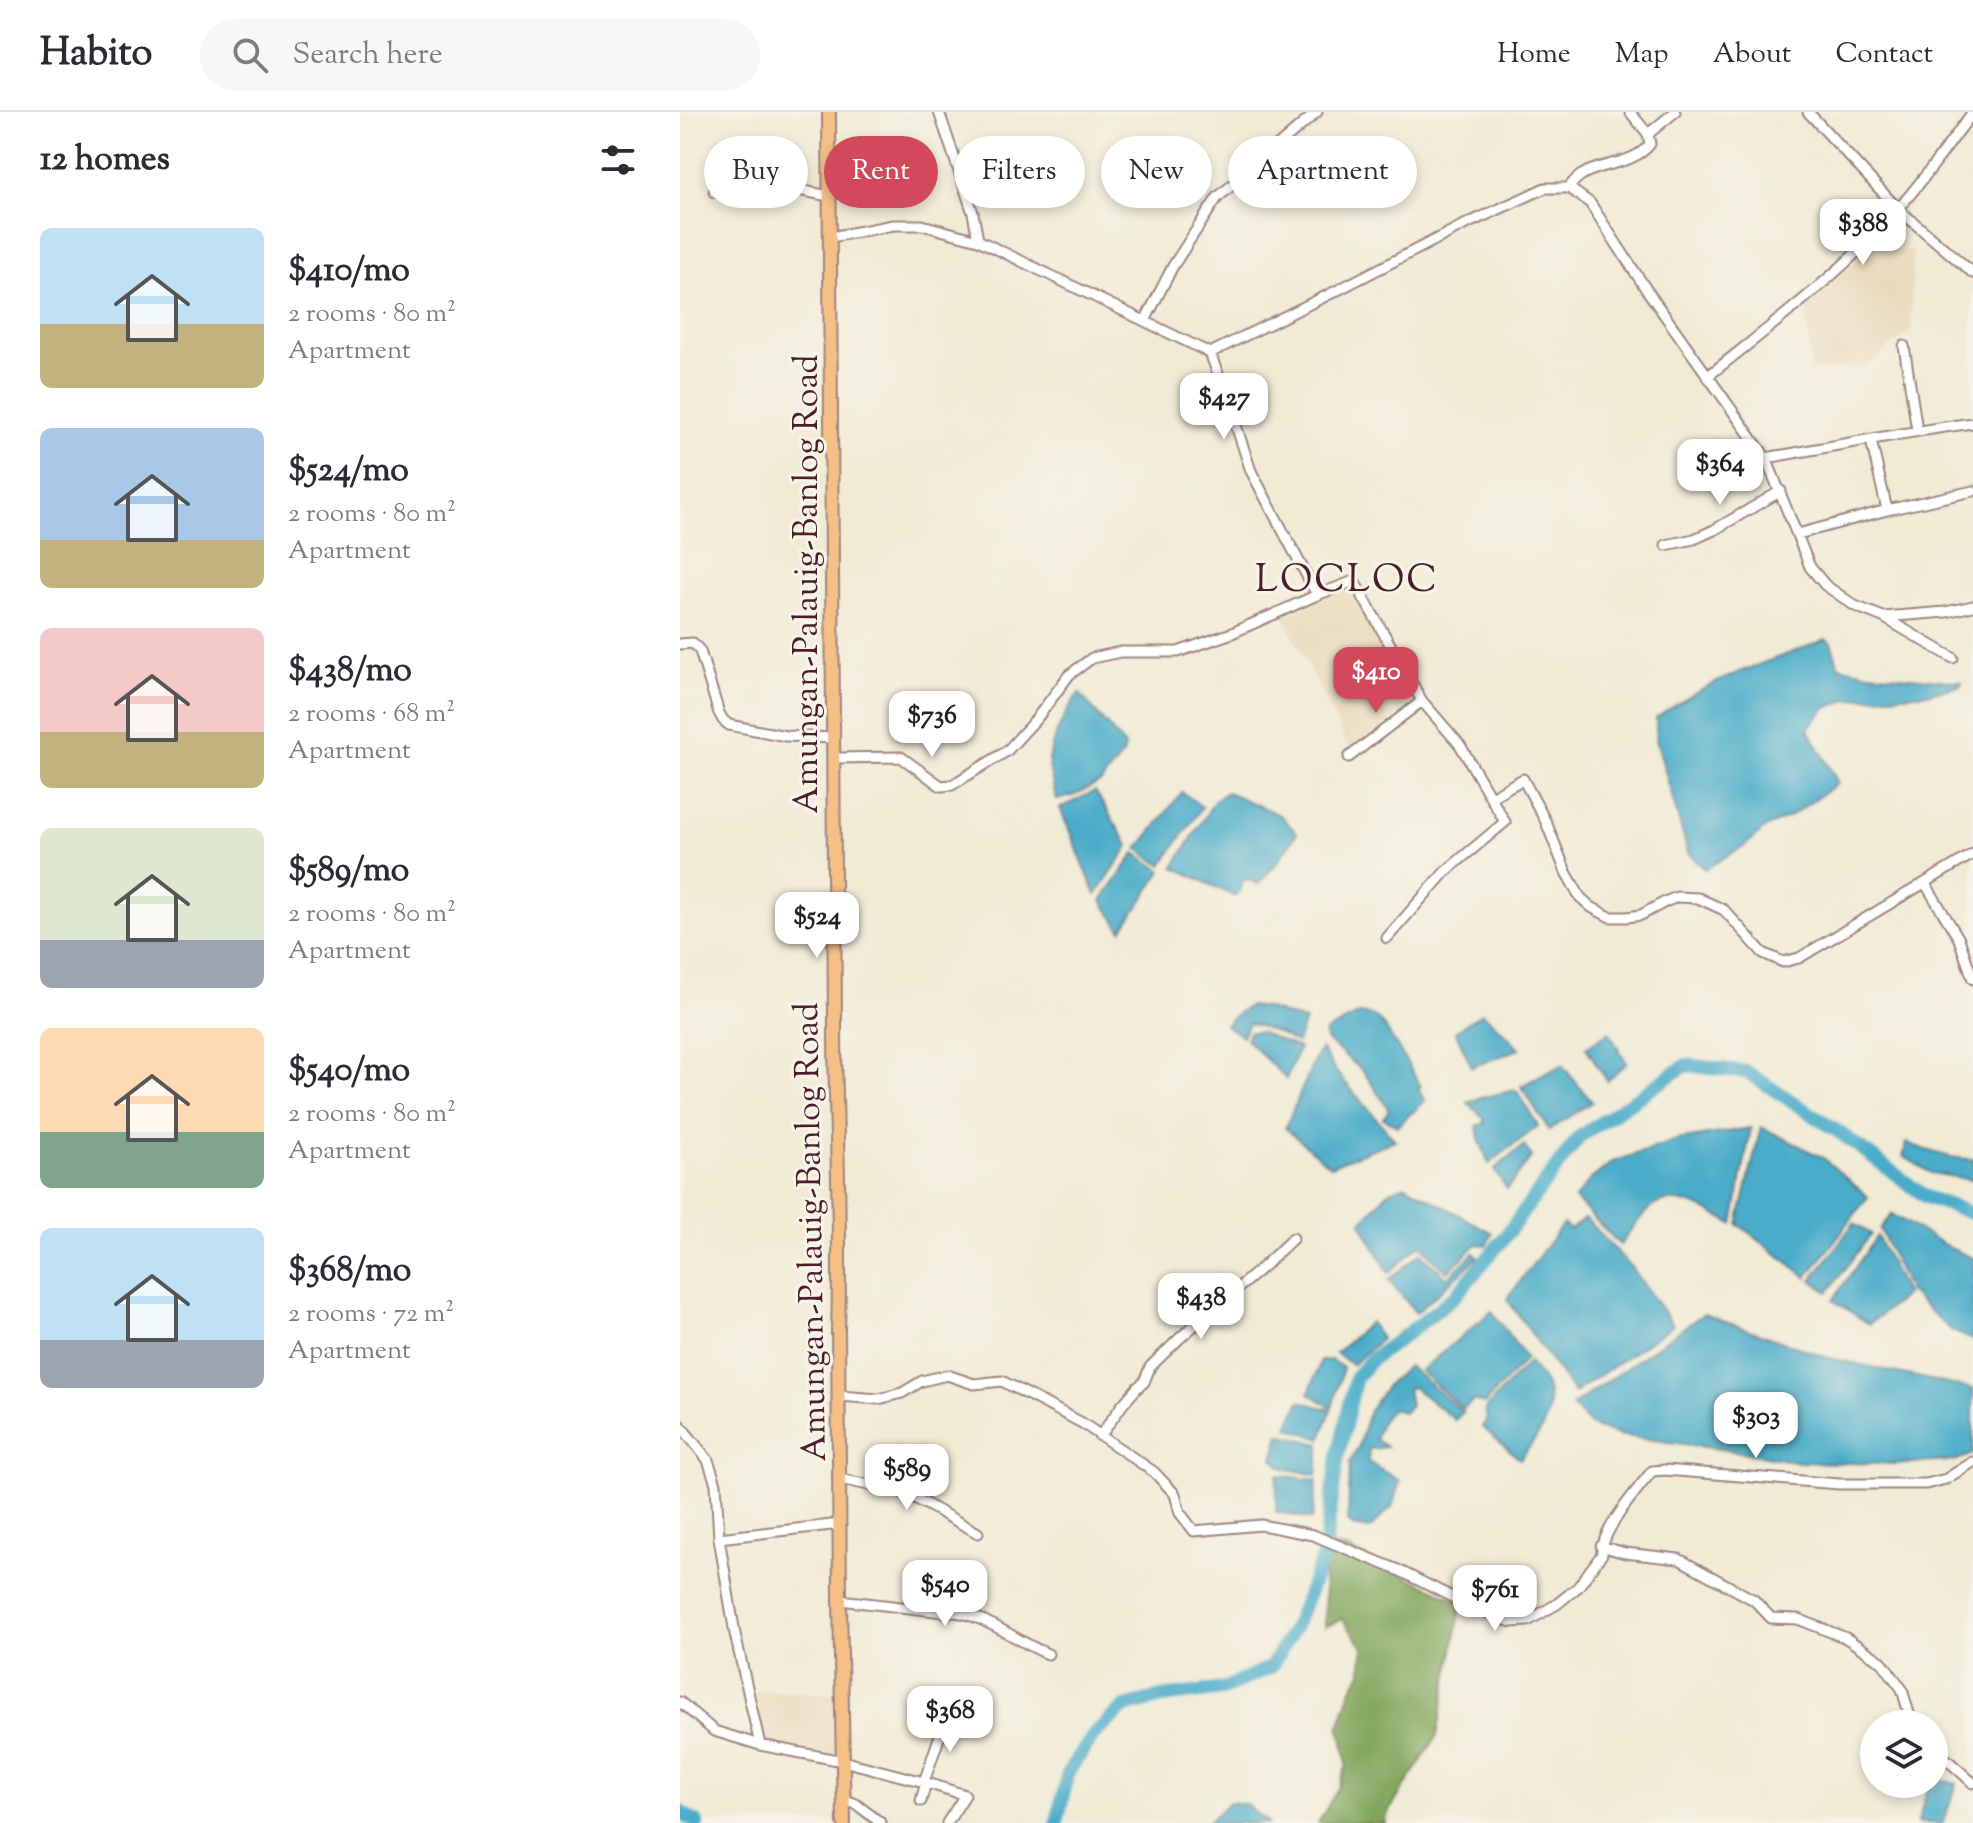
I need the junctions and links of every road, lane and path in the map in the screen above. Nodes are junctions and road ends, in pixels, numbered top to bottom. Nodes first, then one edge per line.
1 (829, 112) edge
2 (939, 112) edge
3 (1317, 112) edge
4 (1630, 112) edge
5 (1675, 112) edge
6 (1808, 112) edge
7 (1973, 112) edge
8 (1648, 134) junction
9 (829, 136) edge
10 (1569, 188) junction
11 (830, 208) edge
12 (1898, 209) junction
13 (831, 237) junction
14 (978, 240) junction
15 (1973, 273) edge
16 (1145, 321) junction
17 (1904, 346) dead end
18 (1210, 353) junction
19 (1707, 377) junction
20 (1973, 423) edge
21 (1917, 430) junction
22 (1871, 440) junction
23 (1766, 458) junction
24 (1781, 491) junction
25 (1973, 491) edge
26 (1887, 510) junction
27 (1798, 534) junction
28 (1666, 545) dead end
29 (1317, 595) junction
30 (1973, 606) edge
31 (1883, 617) junction
32 (680, 644) edge
33 (1953, 658) dead end
34 (1422, 701) junction
35 (834, 738) junction
36 (1349, 757) dead end
37 (834, 758) junction
38 (1491, 797) junction
39 (1973, 854) edge
40 (1925, 883) junction
41 (1387, 938) dead end
42 (1973, 979) edge
43 (1293, 1238) dead end
44 (839, 1396) junction
45 (680, 1425) edge
46 (1100, 1436) junction
47 (1973, 1462) edge
48 (840, 1479) junction
49 (840, 1524) junction
50 (978, 1533) dead end
51 (719, 1538) junction
52 (1601, 1546) junction
53 (840, 1600) junction
54 (1048, 1654) dead end
55 (680, 1702) edge
56 (1908, 1710) edge
57 (950, 1715) dead end
58 (760, 1745) junction
59 (843, 1761) junction
60 (1948, 1762) edge
61 (925, 1782) junction
62 (1973, 1783) edge
63 (845, 1800) junction
64 (921, 1801) dead end
65 (844, 1823) edge
66 (881, 1823) edge
67 (947, 1823) edge

1 - 9 main road, Amungan-Palauig-Banlog Road
2 - 14 street
3 - 16 street
4 - 8 street
5 - 8 street
6 - 12 street
7 - 12 street
8 - 10 street
10 - 18 street
10 - 19 street
11 - 13 main road, Amungan-Palauig-Banlog Road
12 - 15 street
12 - 19 street
13 - 14 street
13 - 35 main road, Amungan-Palauig-Banlog Road
14 - 16 street
16 - 18 street
17 - 21 street
18 - 29 street
19 - 23 street
20 - 21 street
21 - 22 street
22 - 23 street
22 - 26 street
23 - 24 street
24 - 27 street
24 - 28 street
25 - 26 street
26 - 27 street
27 - 31 street
29 - 34 street
29 - 37 street
30 - 31 street
31 - 33 street
32 - 35 street
34 - 36 street
34 - 38 street
35 - 37 main road, Amungan-Palauig-Banlog Road
37 - 44 main road, Amungan-Palauig-Banlog Road
38 - 40 street
38 - 41 street
39 - 40 street
40 - 42 street
43 - 46 street
44 - 46 street
44 - 48 main road, Amungan-Palauig-Banlog Road
45 - 51 street
46 - 52 street
47 - 52 street
48 - 49 main road, Amungan-Palauig-Banlog Road
48 - 50 street
49 - 51 street
49 - 53 main road, Amungan-Palauig-Banlog Road
51 - 58 street
52 - 56 street
53 - 54 street
53 - 59 main road, Amungan-Palauig-Banlog Road
55 - 58 street
57 - 61 street
58 - 59 street
59 - 61 street
59 - 63 main road, Amungan-Palauig-Banlog Road
60 - 62 street
61 - 64 street
61 - 67 street
63 - 65 main road, Amungan-Palauig-Banlog Road
63 - 66 street

